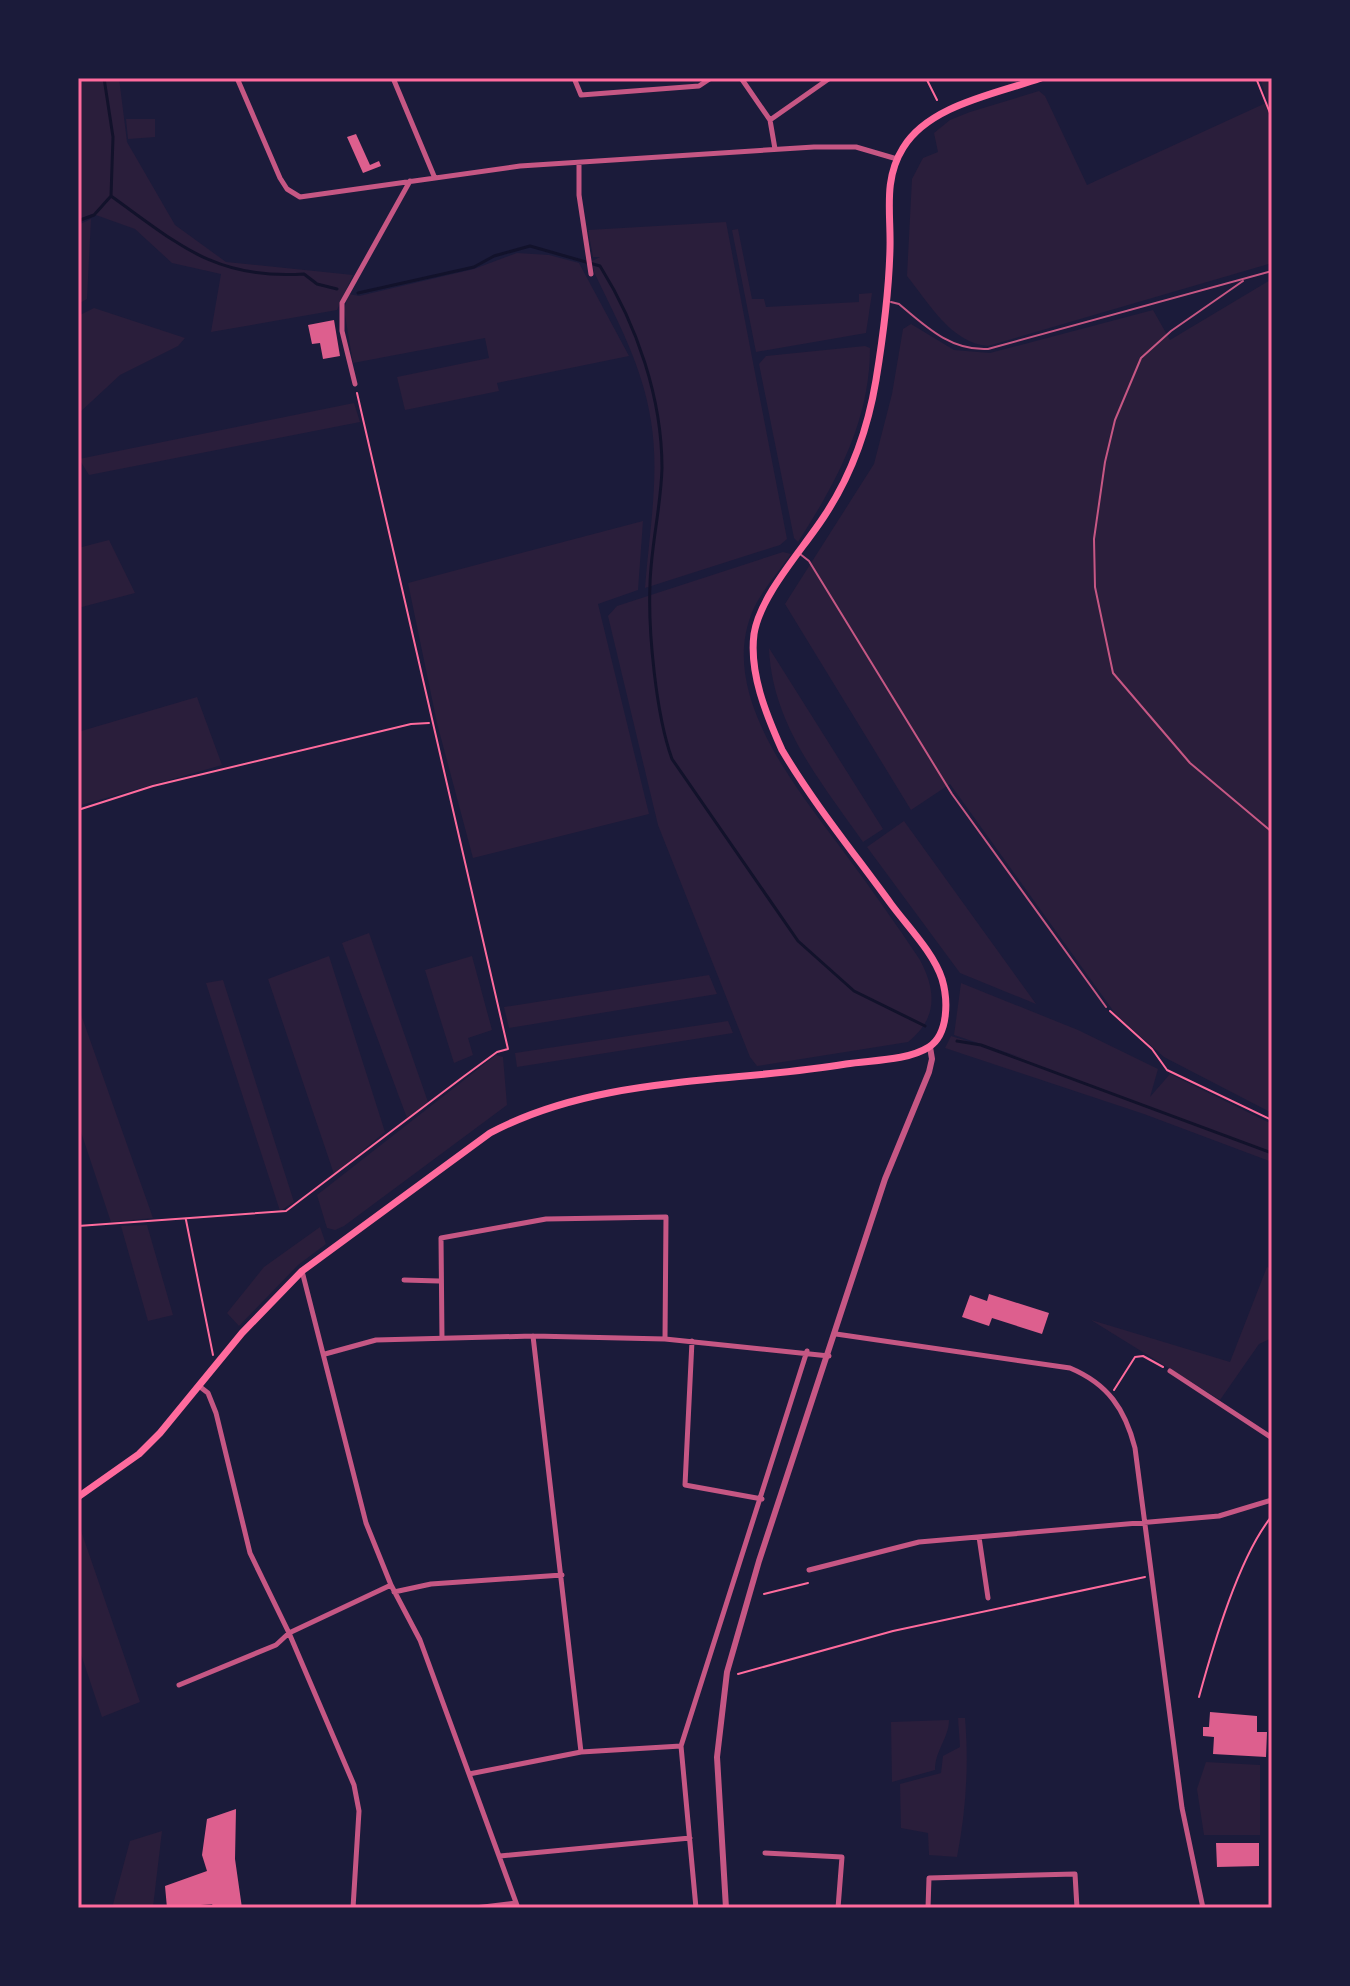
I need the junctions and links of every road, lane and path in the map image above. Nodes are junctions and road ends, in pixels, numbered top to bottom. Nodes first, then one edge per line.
1 (237, 78) edge
2 (393, 78) edge
3 (574, 78) edge
4 (711, 78) edge
5 (741, 78) edge
6 (830, 78) edge
7 (926, 78) edge
8 (1041, 78) edge
9 (1256, 78) edge
10 (937, 100) dead end
11 (1272, 118) edge
12 (770, 120) junction
13 (775, 149) junction
14 (897, 159) junction
15 (579, 164) junction
16 (434, 176) junction
17 (410, 181) junction
18 (1272, 271) edge
19 (591, 274) dead end
20 (1243, 281) junction
21 (885, 302) junction
22 (355, 384) joint
23 (799, 553) junction
24 (431, 723) junction
25 (78, 810) edge
26 (1272, 832) edge
27 (1106, 1007) joint
28 (930, 1047) junction
29 (1272, 1120) edge
30 (186, 1219) junction
31 (78, 1226) edge
32 (302, 1271) junction
33 (404, 1280) dead end
34 (439, 1281) junction
35 (836, 1334) junction
36 (533, 1336) junction
37 (442, 1338) junction
38 (665, 1339) junction
39 (692, 1341) junction
40 (807, 1351) junction
41 (325, 1354) junction
42 (829, 1356) junction
43 (219, 1361) junction
44 (1170, 1371) joint
45 (199, 1386) junction
46 (1111, 1394) junction
47 (1272, 1438) edge
48 (78, 1497) edge
49 (762, 1499) junction
50 (1272, 1500) edge
51 (1272, 1516) edge
52 (1146, 1522) junction
53 (979, 1537) junction
54 (809, 1570) dead end
55 (562, 1575) junction
56 (1152, 1575) junction
57 (808, 1583) dead end
58 (391, 1585) junction
59 (394, 1592) junction
60 (764, 1594) dead end
61 (988, 1598) dead end
62 (289, 1633) junction
63 (738, 1674) dead end
64 (179, 1685) dead end
65 (1199, 1697) dead end
66 (681, 1746) junction
67 (581, 1752) junction
68 (469, 1774) junction
69 (690, 1838) junction
70 (765, 1853) dead end
71 (500, 1856) junction
72 (517, 1905) edge
73 (353, 1908) edge
74 (475, 1908) edge
75 (696, 1908) edge
76 (726, 1908) edge
77 (838, 1908) edge
78 (928, 1908) edge
79 (1077, 1908) edge
80 (1203, 1908) edge

1 - 17 street
2 - 16 street
3 - 4 street
5 - 12 street
6 - 12 street
7 - 10 path
8 - 14 main road
9 - 11 path
12 - 13 street
13 - 14 street
13 - 15 street
14 - 21 main road
15 - 16 street
15 - 19 street
16 - 17 street
17 - 22 street
18 - 20 lane
20 - 21 lane
20 - 26 lane
21 - 23 main road
22 - 24 path
23 - 27 lane
23 - 28 main road
24 - 25 path
24 - 30 path
27 - 29 path
28 - 32 main road
28 - 35 street
30 - 31 path
30 - 43 path
32 - 41 street
32 - 43 main road
33 - 34 street
34 - 37 street
34 - 38 street
35 - 42 street
35 - 46 street
36 - 37 street
36 - 38 street
36 - 55 street
37 - 41 street
38 - 39 street
39 - 40 street
39 - 49 street
40 - 42 street
40 - 49 street
41 - 58 street
42 - 76 street
43 - 45 main road
44 - 46 path
44 - 47 street
45 - 48 main road
45 - 62 street
46 - 52 street
49 - 66 street
50 - 52 street
51 - 65 path
52 - 53 street
52 - 56 street
53 - 54 street
53 - 61 street
55 - 59 street
55 - 67 street
56 - 63 path
56 - 80 street
57 - 60 path
58 - 59 street
58 - 62 street
59 - 68 street
62 - 64 street
62 - 73 street
66 - 67 street
66 - 69 street
67 - 68 street
68 - 71 street
69 - 71 street
69 - 75 street
70 - 77 street
71 - 72 street
72 - 74 street
78 - 79 street

